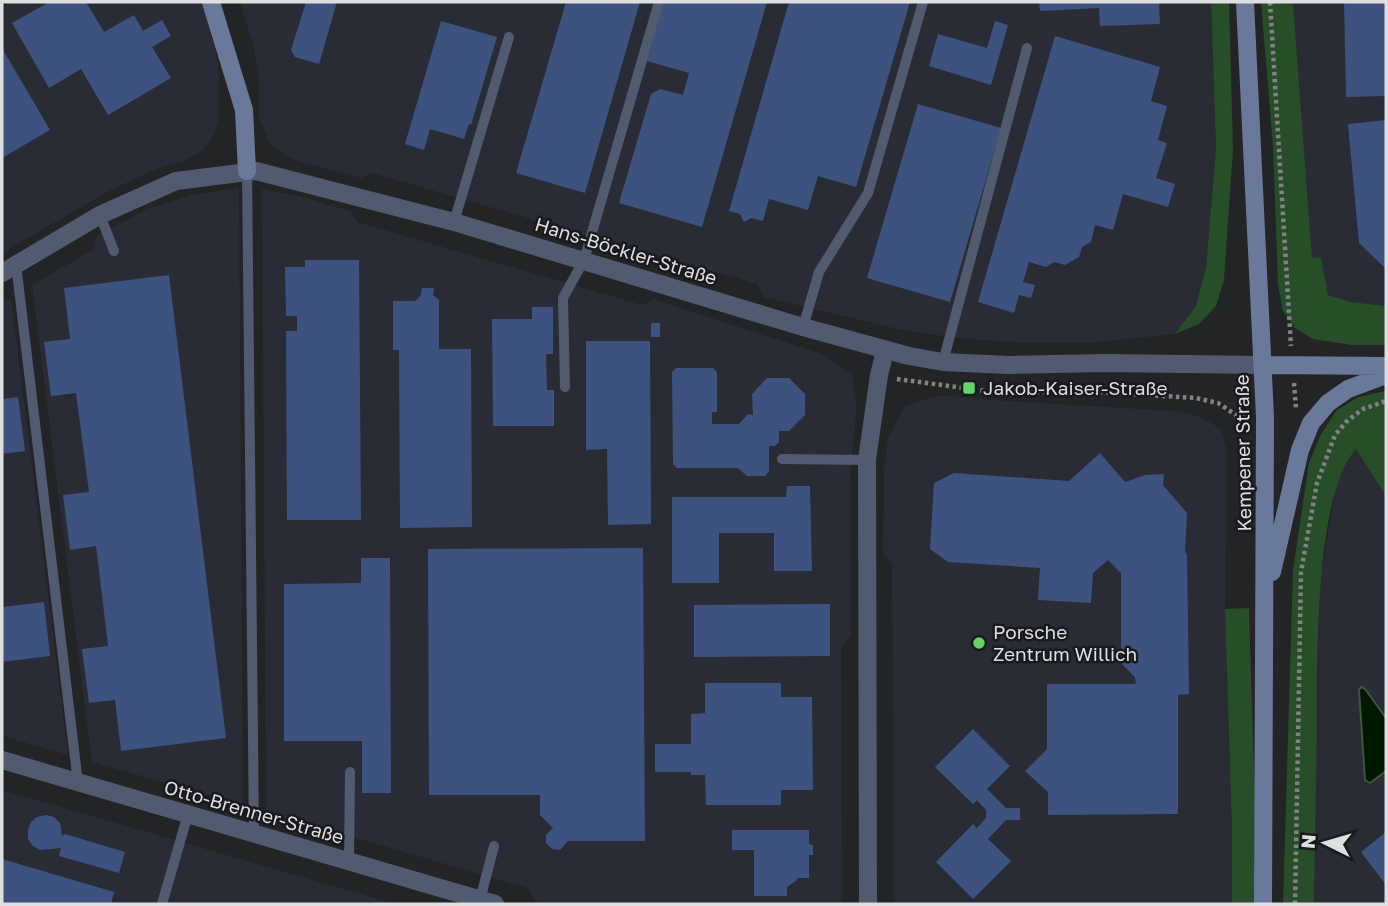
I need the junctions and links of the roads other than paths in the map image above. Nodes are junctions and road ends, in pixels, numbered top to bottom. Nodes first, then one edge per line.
1 (211, 2) edge
2 (659, 2) edge
3 (923, 2) edge
4 (1245, 2) edge
5 (509, 37) dead end
6 (1027, 48) dead end
7 (247, 171) junction
8 (100, 215) junction
9 (454, 222) junction
10 (114, 251) dead end
11 (584, 260) junction
12 (9, 269) edge
13 (803, 327) junction
14 (885, 351) junction
15 (943, 362) junction
16 (1263, 365) junction
17 (1386, 366) edge
18 (1386, 375) edge
19 (565, 387) dead end
20 (782, 459) dead end
21 (867, 460) junction
22 (1265, 603) junction
23 (2, 760) edge
24 (350, 772) dead end
25 (78, 783) junction
26 (188, 814) junction
27 (254, 834) junction
28 (494, 846) dead end
29 (349, 862) junction
30 (487, 902) edge
31 (162, 904) edge
32 (868, 904) edge
33 (1263, 904) edge

1 - 7 main road
2 - 11 lane
3 - 13 lane
4 - 16 main road, Kempener Straße
5 - 9 lane
6 - 15 lane
7 - 8 street, Hans-Böckler-Straße
7 - 9 street, Hans-Böckler-Straße
7 - 27 lane
8 - 10 lane
8 - 12 street, Hans-Böckler-Straße
9 - 11 street, Hans-Böckler-Straße
11 - 13 street, Hans-Böckler-Straße
11 - 19 lane
12 - 25 lane
13 - 14 street, Hans-Böckler-Straße
14 - 15 street, Hans-Böckler-Straße
14 - 21 street
15 - 16 street, Hans-Böckler-Straße
16 - 17 main road
16 - 22 main road, Kempener Straße
18 - 22 main road
20 - 21 lane
21 - 32 street
22 - 33 main road, Kempener Straße
23 - 25 street, Otto-Brenner-Straße
24 - 29 lane
25 - 26 street, Otto-Brenner-Straße
26 - 27 street, Otto-Brenner-Straße
26 - 31 lane
27 - 29 street, Otto-Brenner-Straße
28 - 30 lane
29 - 30 street, Otto-Brenner-Straße

